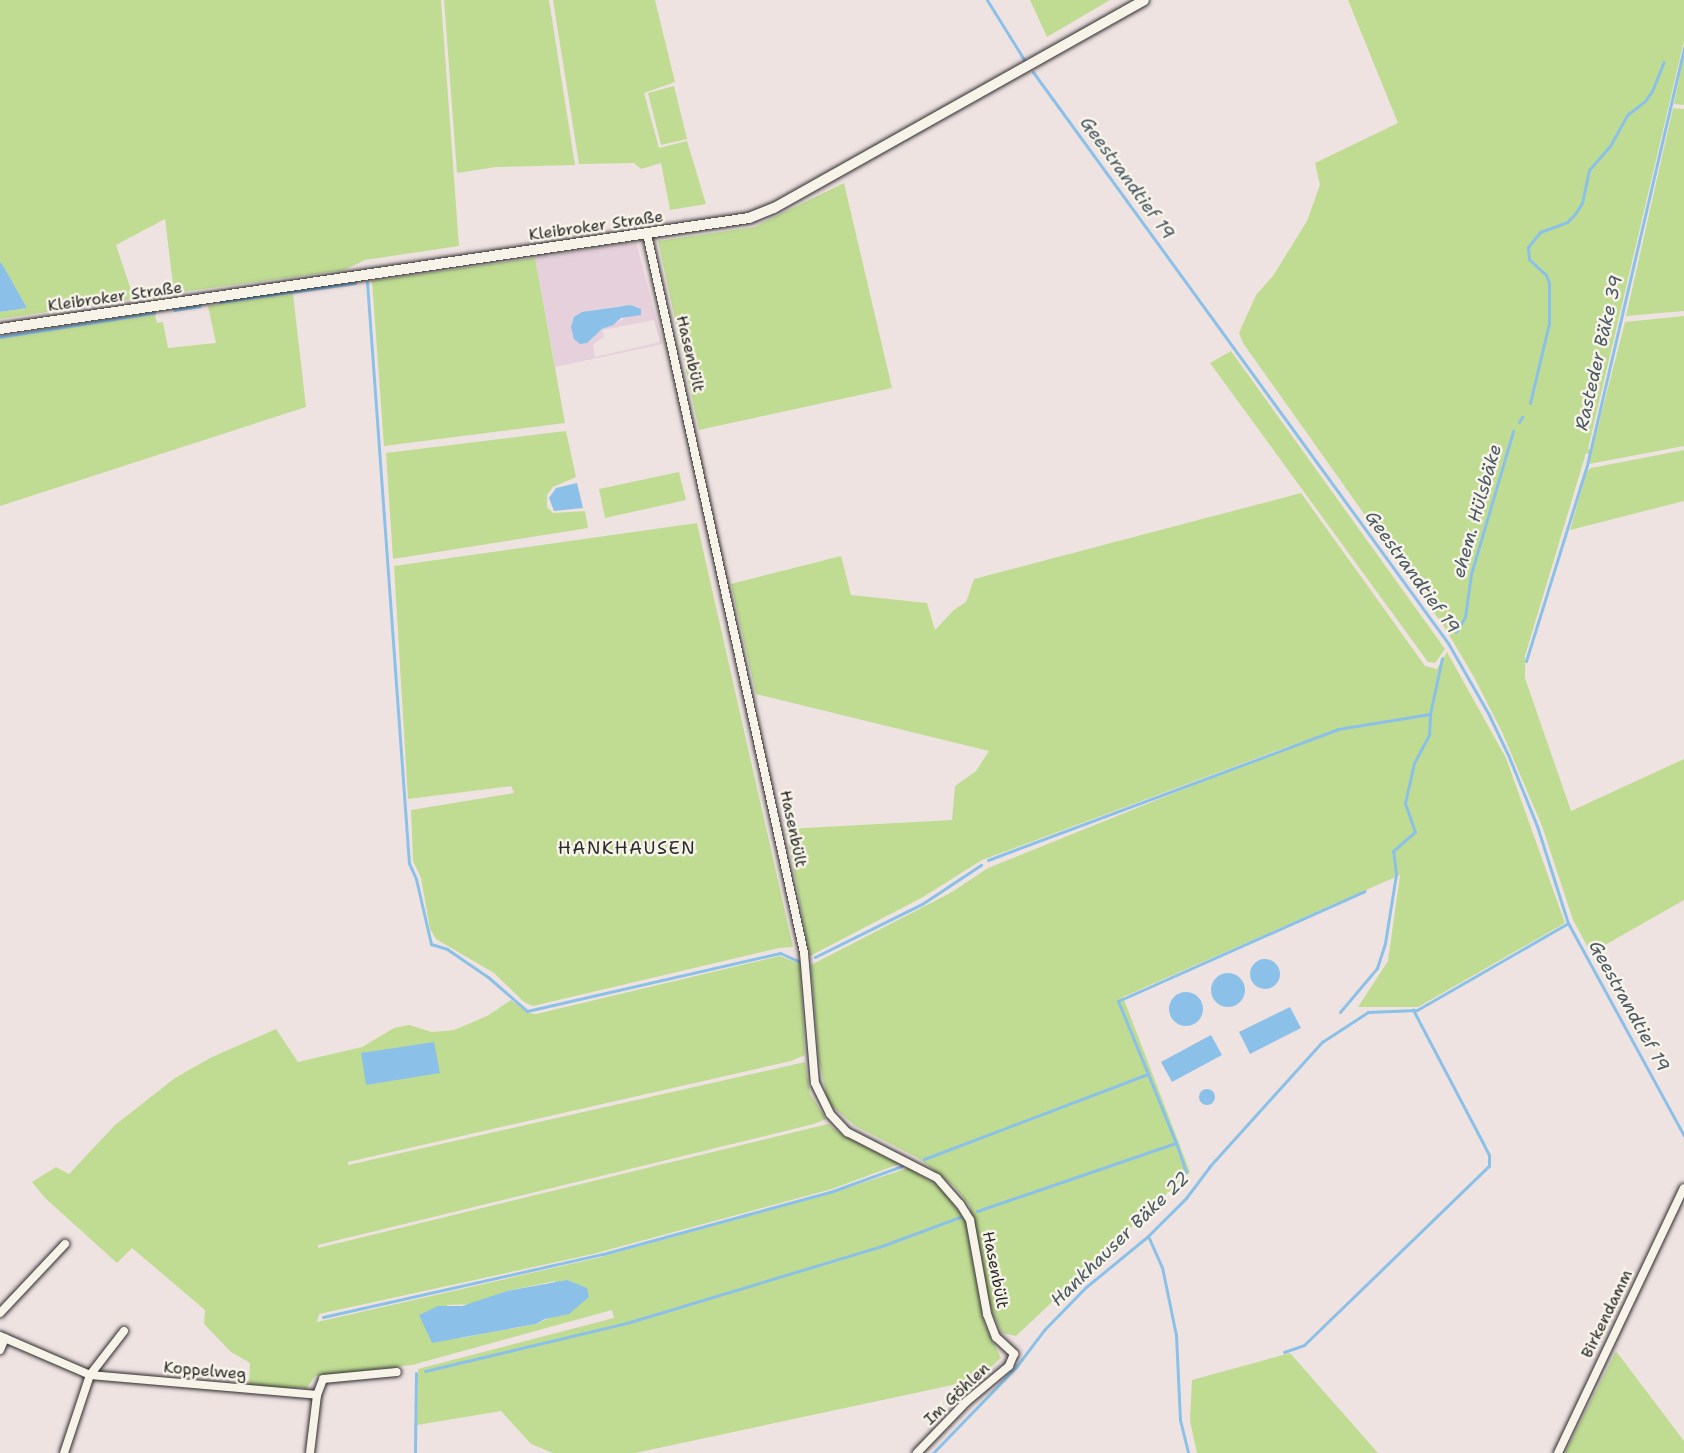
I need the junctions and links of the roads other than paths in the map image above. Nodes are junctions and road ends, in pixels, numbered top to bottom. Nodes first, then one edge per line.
1 (1144, 0) edge
2 (647, 234) junction
3 (0, 329) edge
4 (1684, 1188) edge
5 (65, 1244) dead end
6 (0, 1313) edge
7 (124, 1331) dead end
8 (2, 1337) edge
9 (0, 1350) edge
10 (1014, 1354) joint
11 (397, 1372) dead end
12 (90, 1375) junction
13 (317, 1395) junction
14 (64, 1453) edge
15 (310, 1453) edge
16 (917, 1453) edge
17 (1558, 1453) edge

1 - 2 street, Kleibroker Straße
2 - 3 street, Kleibroker Straße
2 - 10 street, Hasenbült
4 - 17 street, Birkendamm
5 - 6 street
7 - 12 street
8 - 9 street
8 - 12 street, Koppelweg
10 - 16 street, Im Göhlen
11 - 13 street
12 - 13 street, Koppelweg
12 - 14 street
13 - 15 street

